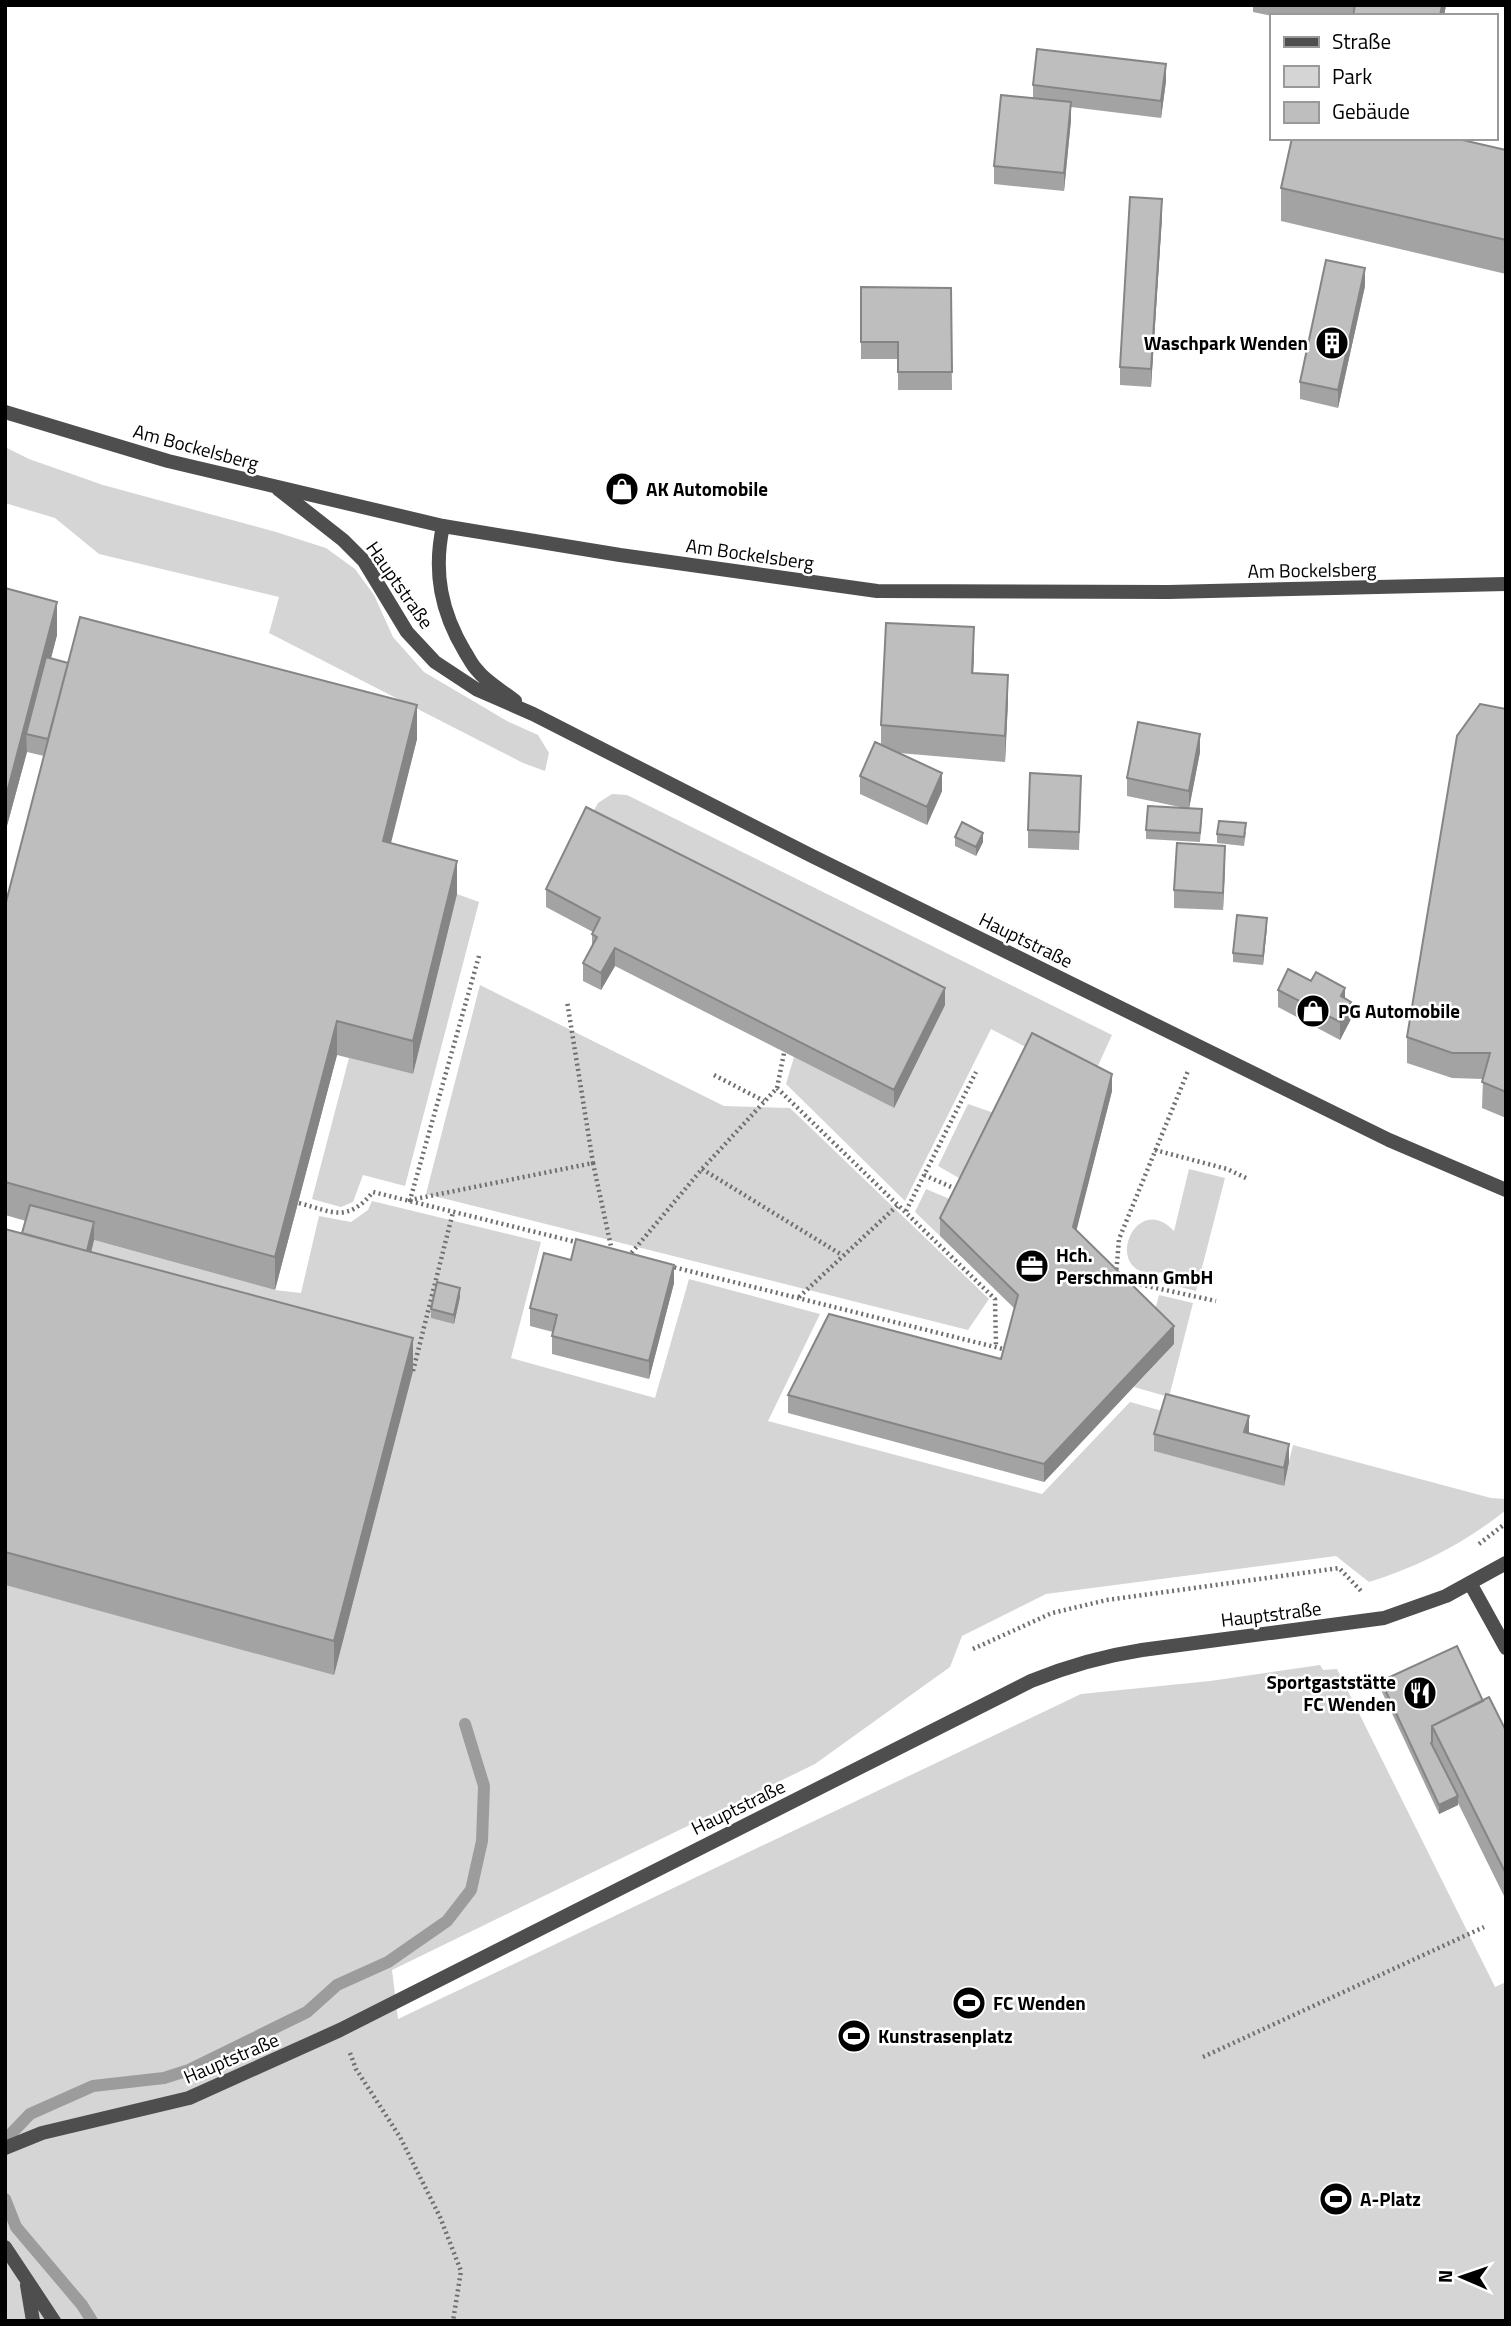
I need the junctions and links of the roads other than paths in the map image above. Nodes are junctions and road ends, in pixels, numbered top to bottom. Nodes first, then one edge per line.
1 (5, 412) edge
2 (278, 489) junction
3 (443, 526) junction
4 (1506, 584) edge
5 (533, 714) junction
6 (1506, 1190) edge
7 (1506, 1563) edge
8 (1470, 1583) junction
9 (1506, 1648) edge
10 (5, 2148) edge
11 (5, 2246) edge
12 (26, 2276) junction
13 (33, 2321) edge
14 (54, 2321) edge

1 - 2 street, Am Bockelsberg
2 - 3 street, Am Bockelsberg
2 - 5 street, Hauptstraße
3 - 4 street, Am Bockelsberg
3 - 5 street, Hauptstraße
5 - 6 street, Hauptstraße
7 - 8 street, Hauptstraße
8 - 9 street
8 - 10 street, Hauptstraße
11 - 12 street
12 - 13 street
12 - 14 street

